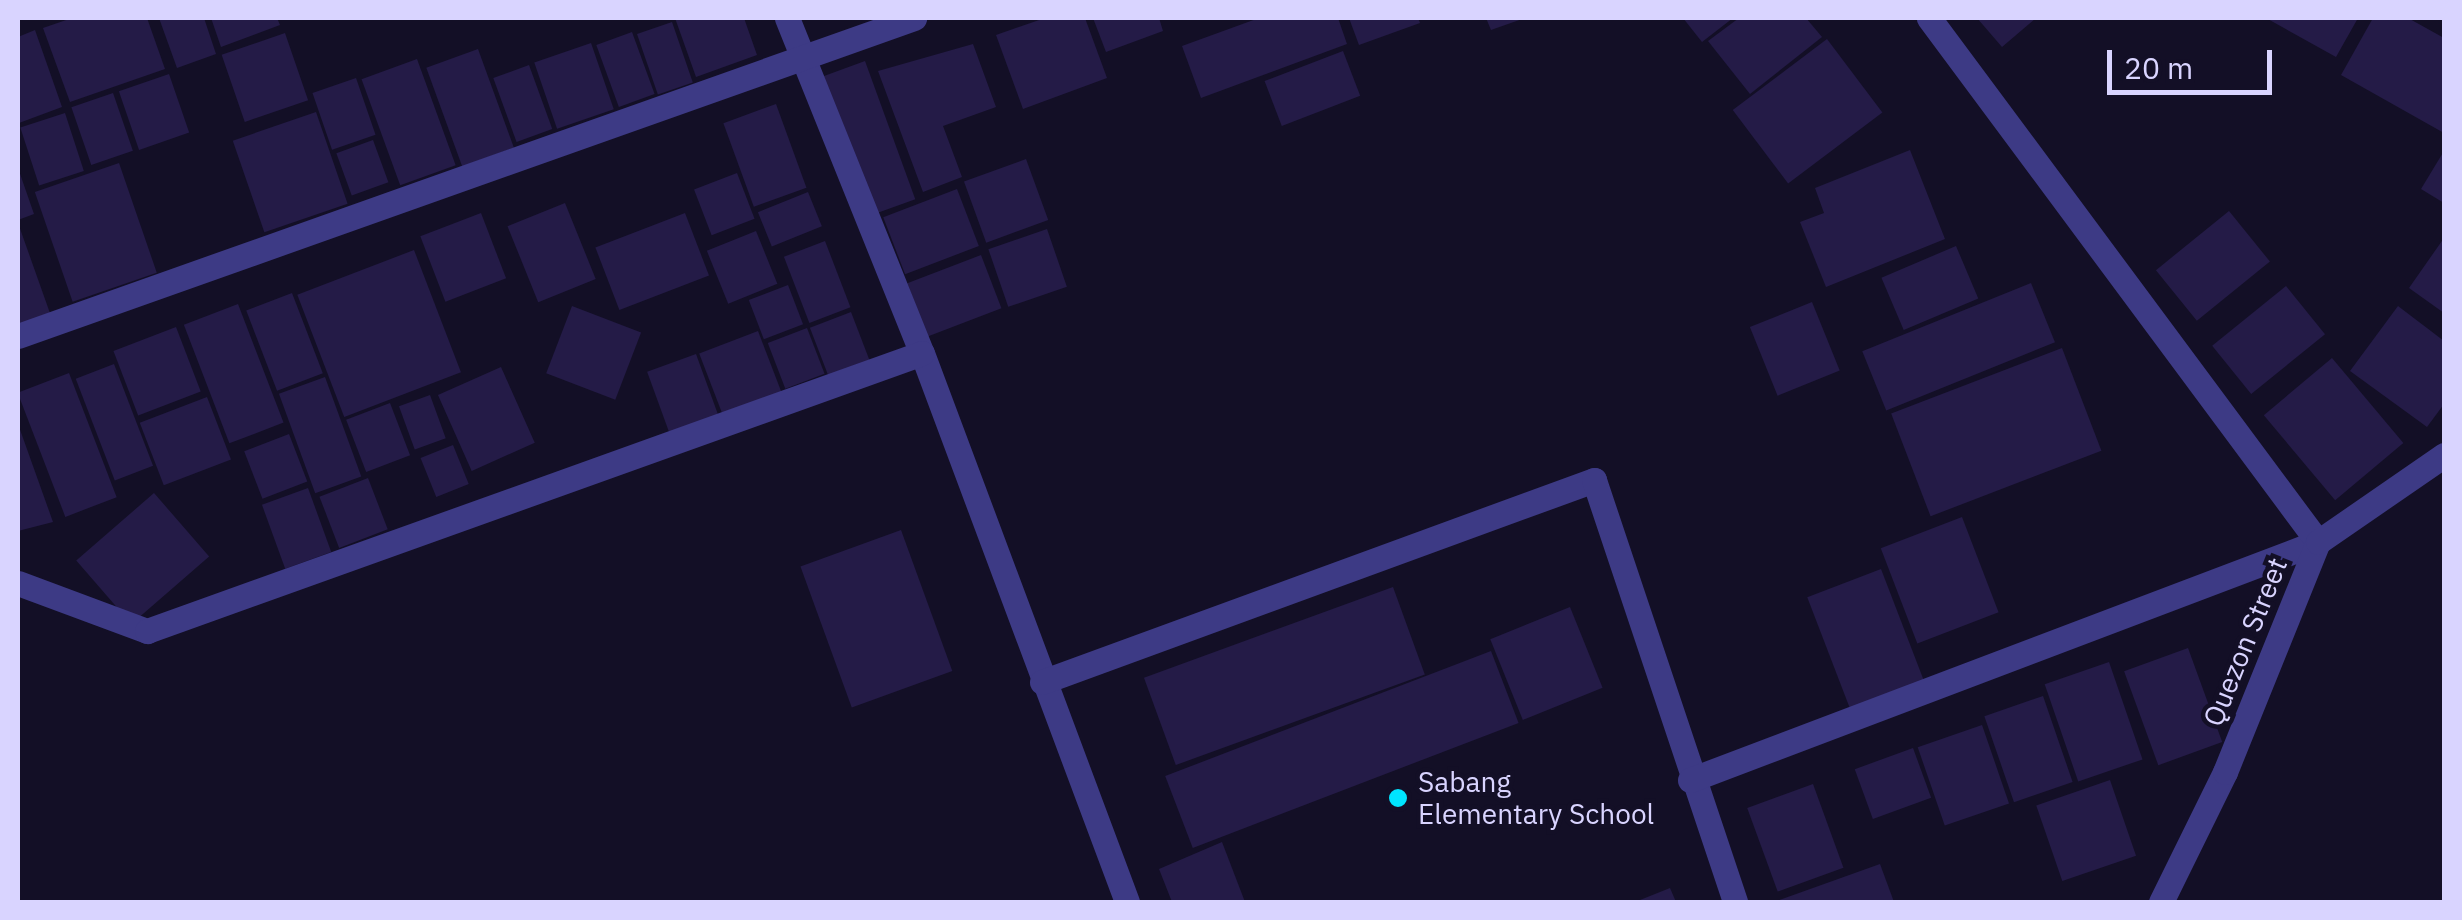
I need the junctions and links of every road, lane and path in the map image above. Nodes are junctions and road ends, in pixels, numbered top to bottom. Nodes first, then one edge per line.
1 (787, 18) edge
2 (914, 18) edge
3 (1929, 18) edge
4 (804, 58) junction
5 (18, 336) edge
6 (922, 353) junction
7 (2444, 455) edge
8 (2318, 542) junction
9 (18, 583) edge
10 (1042, 682) junction
11 (1690, 780) junction
12 (1126, 902) edge
13 (1735, 902) edge
14 (2161, 902) edge

1 - 4 street
2 - 4 street
3 - 8 street
4 - 5 street
4 - 6 street
6 - 9 street
6 - 10 street
7 - 8 street, Quezon Street
8 - 11 street
8 - 14 street, Quezon Street
10 - 11 street
10 - 12 street
11 - 13 street

